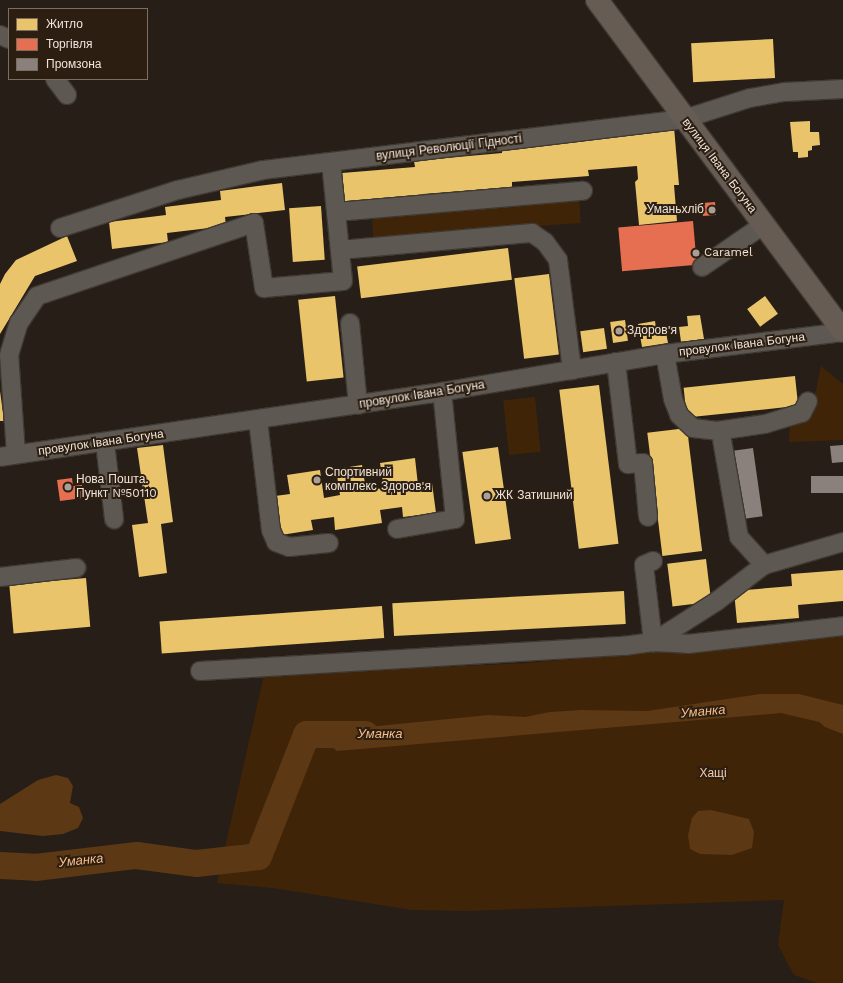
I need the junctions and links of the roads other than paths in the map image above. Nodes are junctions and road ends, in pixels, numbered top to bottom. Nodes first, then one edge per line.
1 (598, 0) edge
2 (56, 80) edge
3 (843, 89) edge
4 (67, 95) dead end
5 (684, 119) junction
6 (331, 163) junction
7 (583, 191) dead end
8 (336, 212) junction
9 (763, 224) junction
10 (60, 228) dead end
11 (340, 250) junction
12 (702, 267) dead end
13 (350, 323) dead end
14 (843, 332) edge
15 (665, 354) junction
16 (616, 362) junction
17 (572, 370) junction
18 (442, 392) junction
19 (808, 401) dead end
20 (358, 405) junction
21 (258, 420) junction
22 (717, 431) junction
23 (106, 443) junction
24 (8, 456) edge
25 (648, 518) dead end
26 (114, 520) dead end
27 (397, 530) dead end
28 (843, 542) edge
29 (329, 543) dead end
30 (653, 561) dead end
31 (764, 566) junction
32 (76, 568) dead end
33 (0, 577) edge
34 (843, 626) edge
35 (653, 642) junction
36 (200, 671) dead end

1 - 5 main road, вулиця Івана Богуна
2 - 4 street
3 - 5 street, вулиця Революції Гідності
5 - 6 street, вулиця Революції Гідності
5 - 9 main road, вулиця Івана Богуна
6 - 8 street
6 - 10 street, вулиця Революції Гідності
7 - 8 street
8 - 11 street
9 - 12 street
9 - 14 main road, вулиця Івана Богуна
11 - 17 street
11 - 24 street
13 - 20 street
14 - 15 street, провулок Івана Богуна
15 - 16 street, провулок Івана Богуна
15 - 22 street
16 - 17 street, провулок Івана Богуна
16 - 25 street
17 - 18 street, провулок Івана Богуна
18 - 20 street, провулок Івана Богуна
18 - 27 street
19 - 22 street
20 - 21 street, провулок Івана Богуна
21 - 23 street, провулок Івана Богуна
21 - 29 street
22 - 31 street
23 - 24 street, провулок Івана Богуна
23 - 26 street
28 - 31 street
30 - 35 street
31 - 35 street
32 - 33 street
34 - 35 street
35 - 36 street

